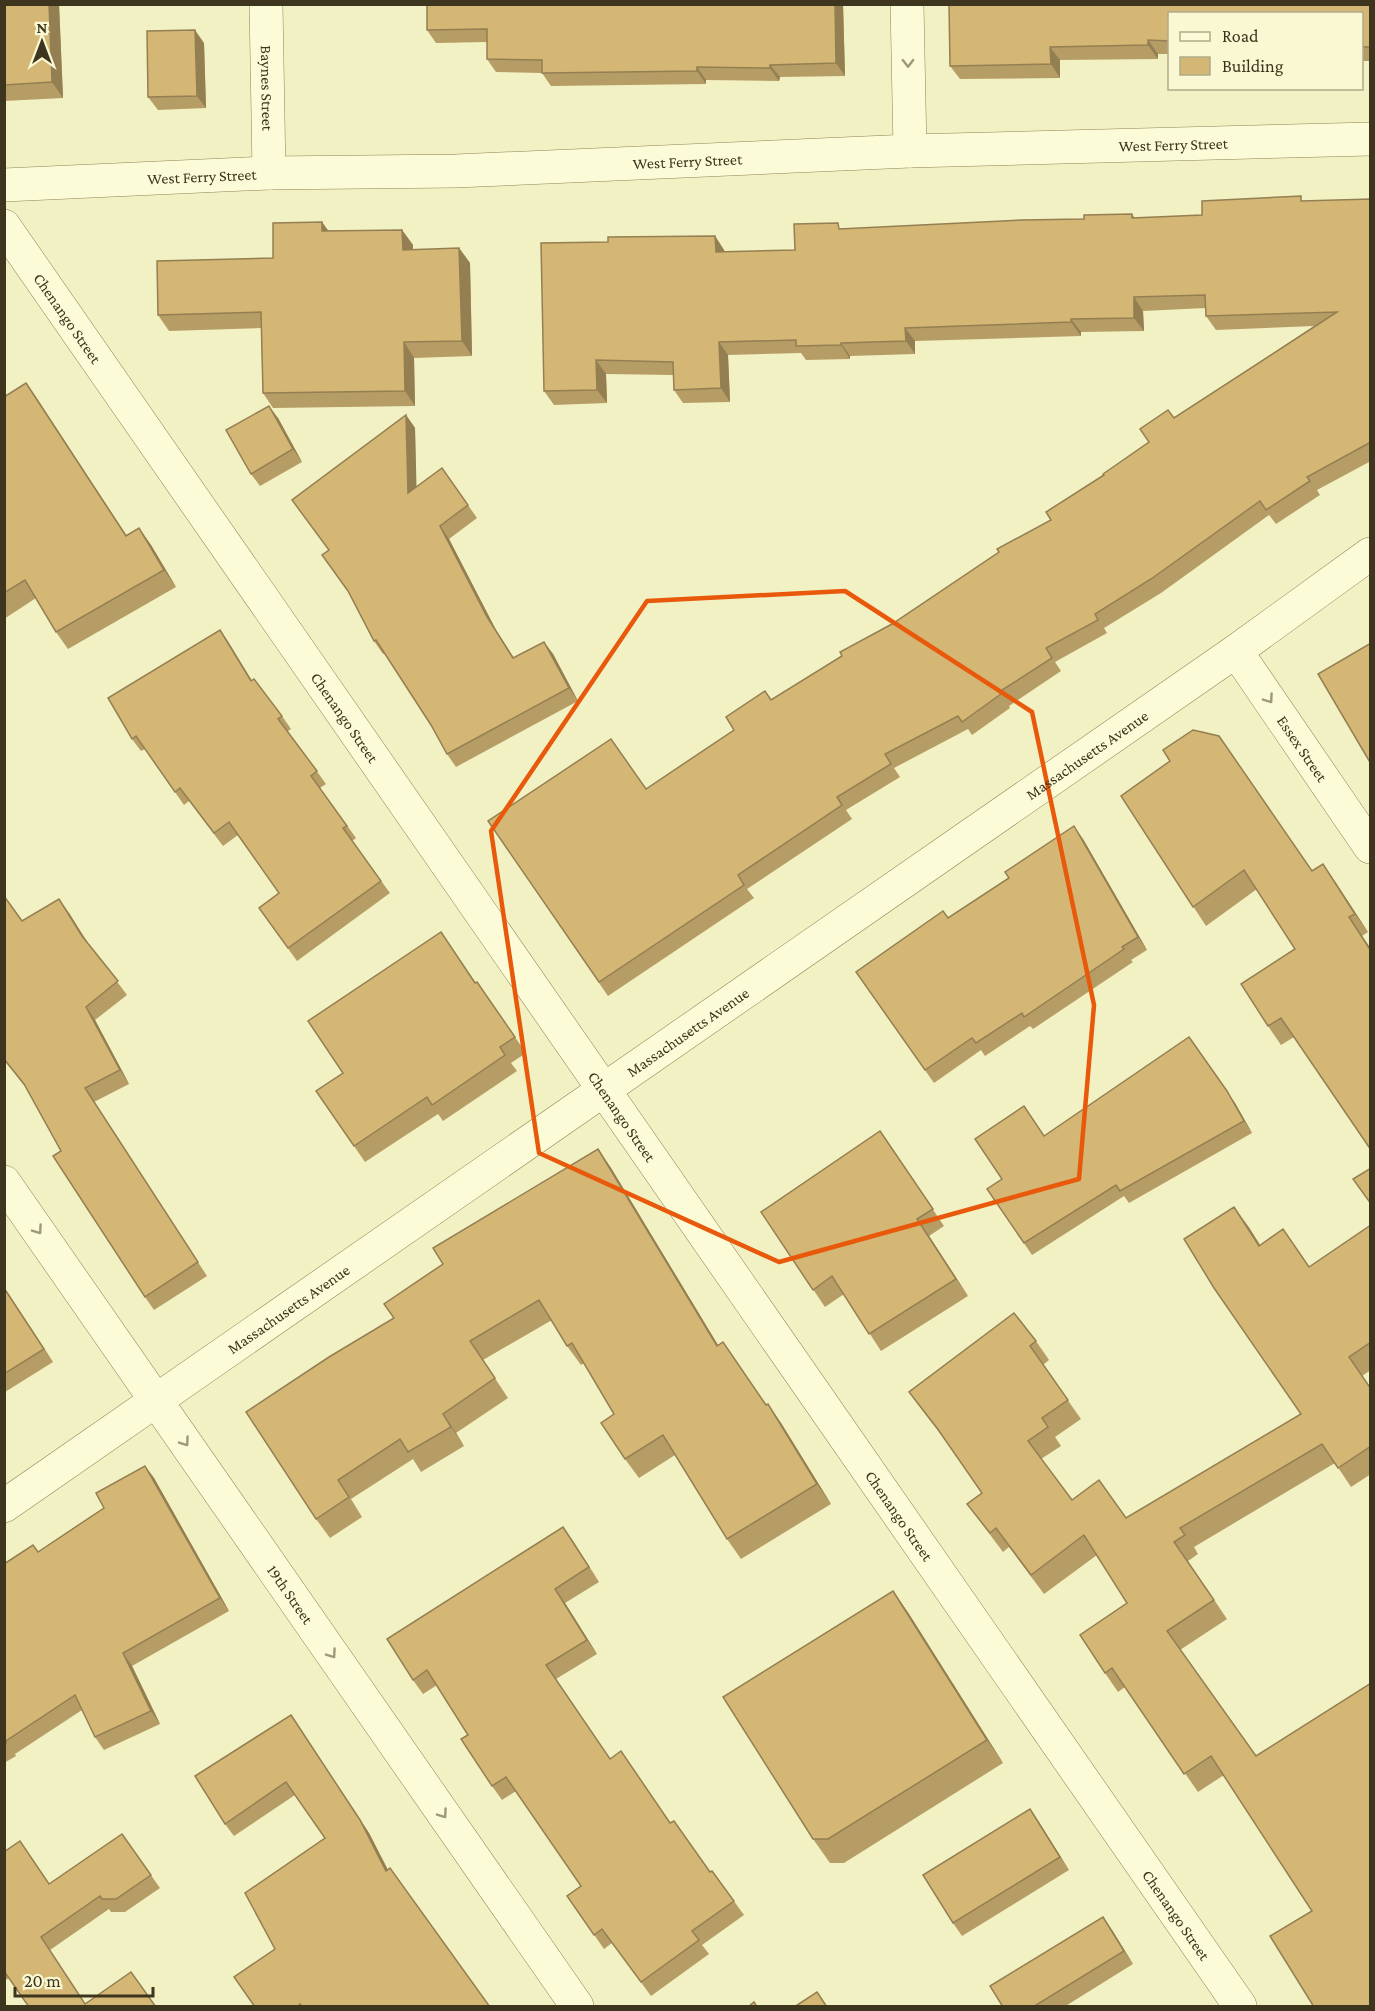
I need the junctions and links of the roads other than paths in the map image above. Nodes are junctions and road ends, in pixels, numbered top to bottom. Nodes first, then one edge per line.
1 (266, 4) edge
2 (907, 4) edge
3 (1371, 139) edge
4 (910, 151) junction
5 (269, 173) junction
6 (4, 185) edge
7 (4, 226) edge
8 (1371, 554) edge
9 (1236, 651) junction
10 (1371, 847) edge
11 (603, 1090) junction
12 (4, 1182) edge
13 (157, 1401) junction
14 (4, 1506) edge
15 (577, 2007) edge
16 (1240, 2007) edge

1 - 5 street, Baynes Street
2 -> 4 street
3 - 4 street, West Ferry Street
4 - 5 street, West Ferry Street
5 - 6 street, West Ferry Street
7 - 11 street, Chenango Street
8 - 9 street, Massachusetts Avenue
9 -> 10 street, Essex Street
9 - 11 street, Massachusetts Avenue
11 - 13 street, Massachusetts Avenue
11 - 16 street, Chenango Street
12 -> 13 street, 19th Street
13 - 14 street, Massachusetts Avenue
13 -> 15 street, 19th Street

